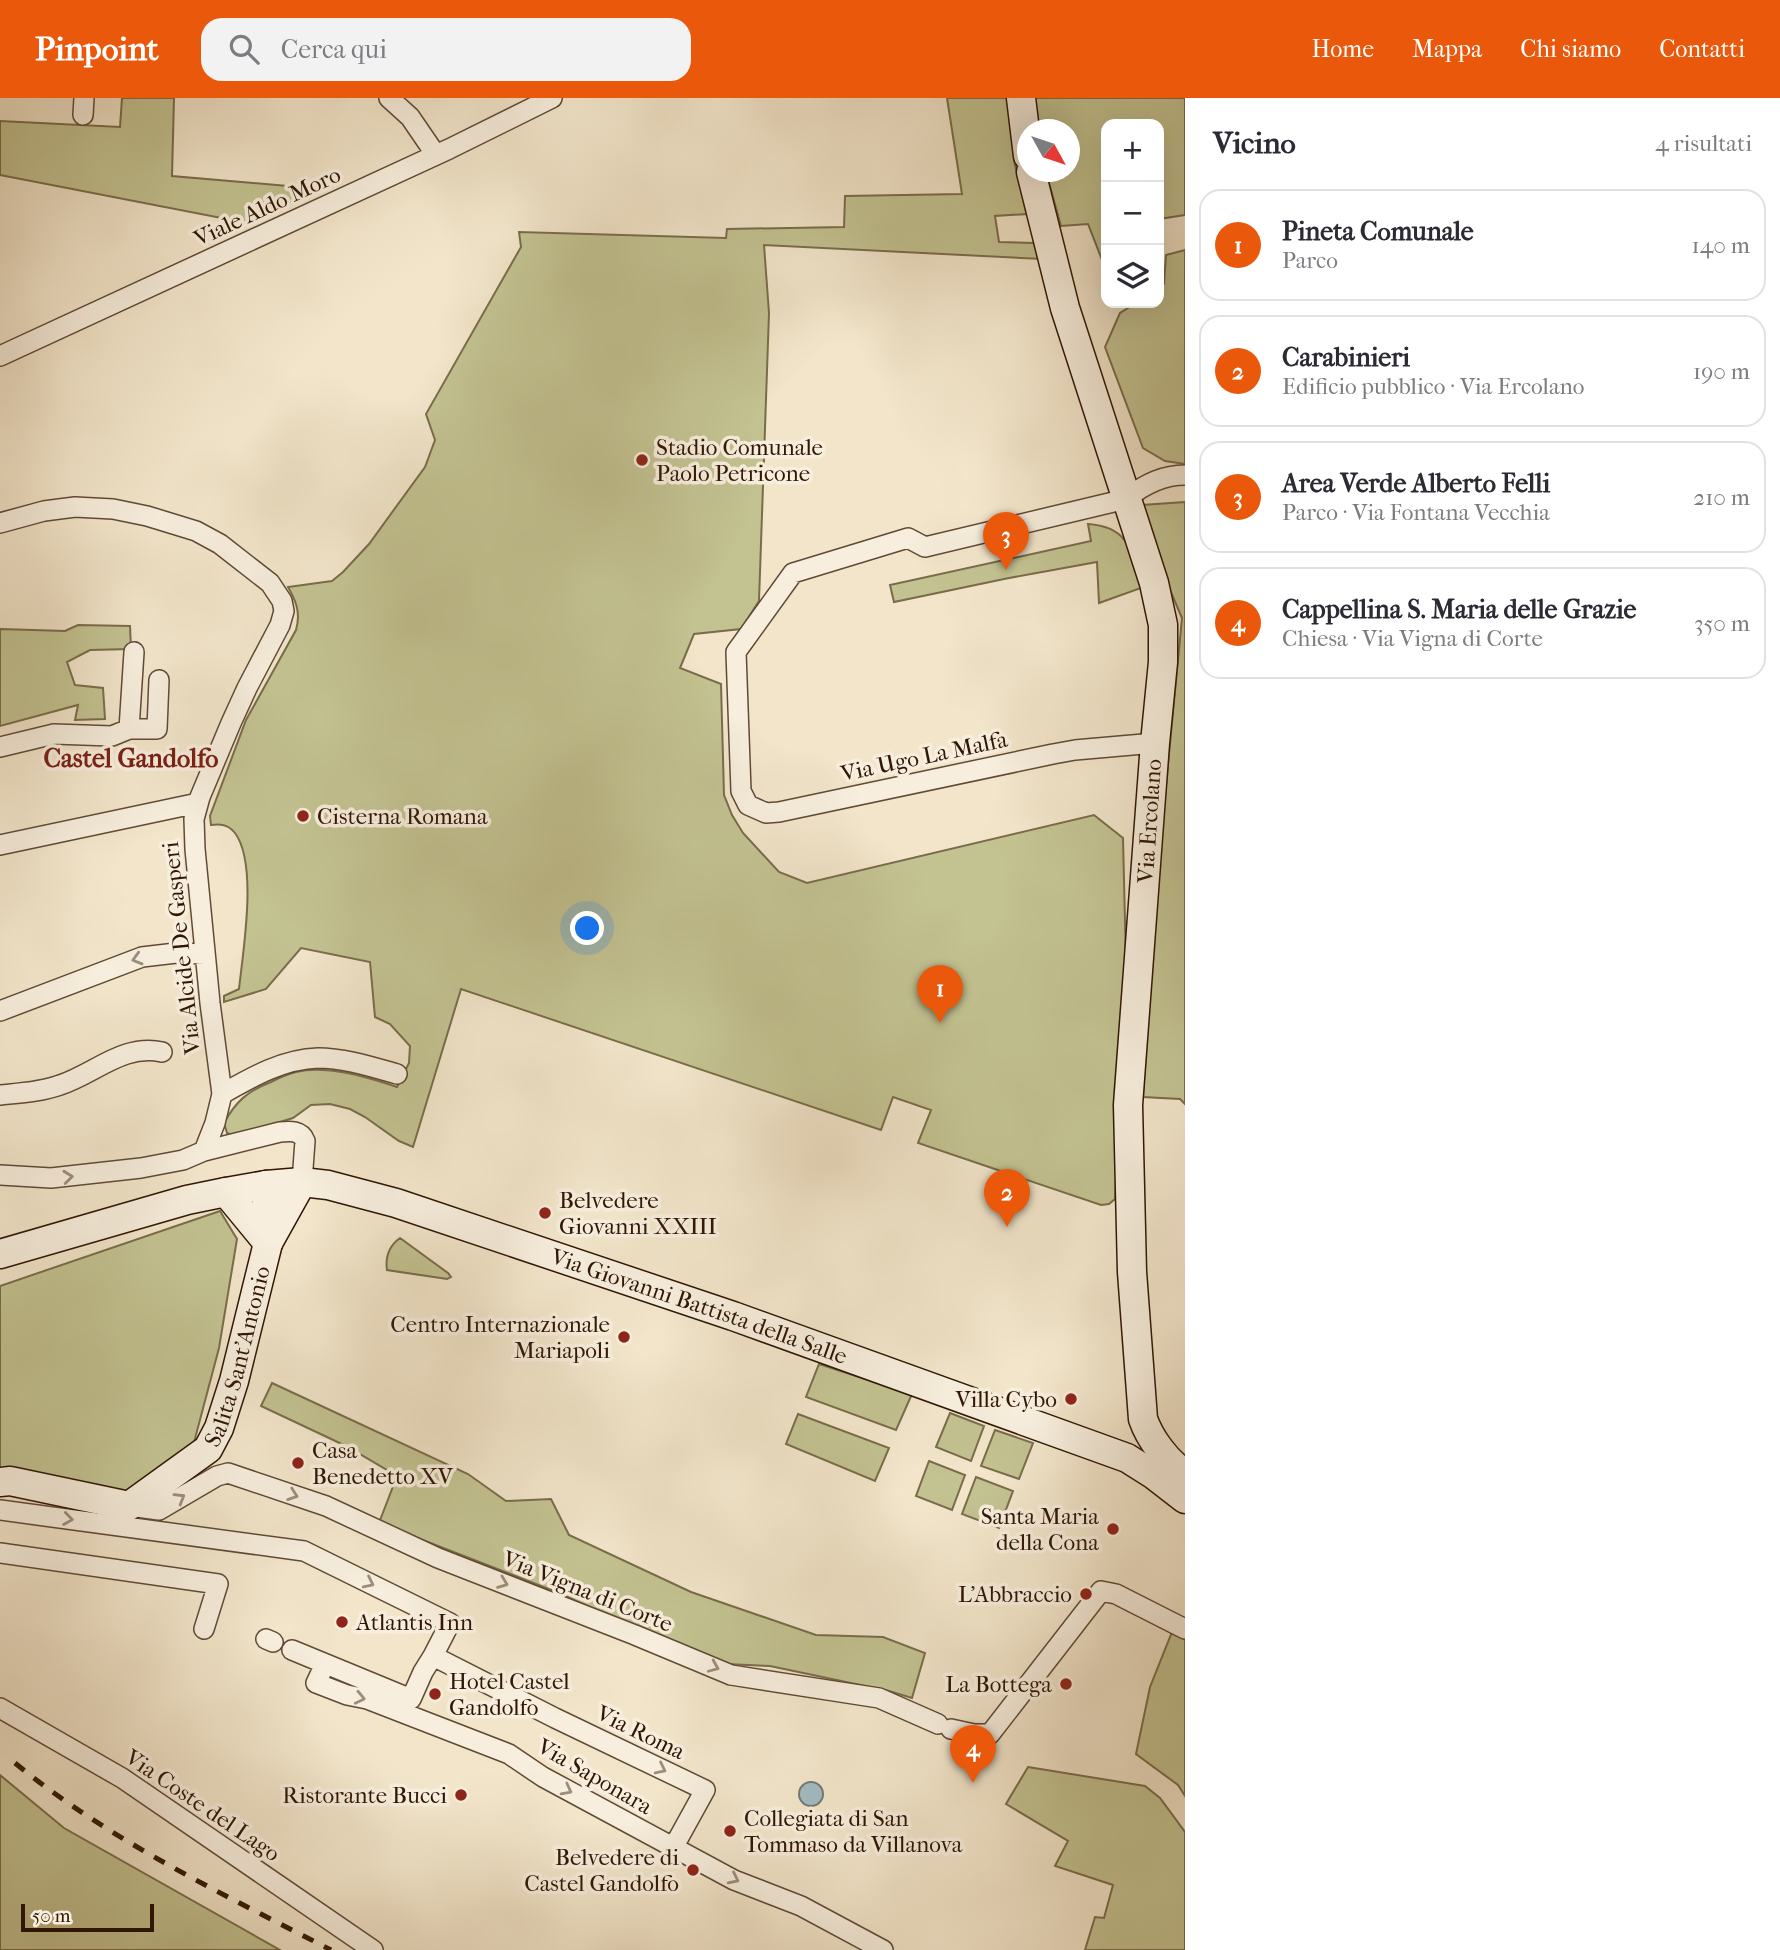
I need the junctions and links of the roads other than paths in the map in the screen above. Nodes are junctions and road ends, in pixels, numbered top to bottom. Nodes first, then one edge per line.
1 (389, 98) edge
2 (552, 98) edge
3 (1021, 98) edge
4 (1023, 119) edge
5 (436, 155) junction
6 (1034, 182) edge
7 (0, 356) edge
8 (1185, 475) edge
9 (1126, 499) junction
10 (0, 523) edge
11 (134, 652) dead end
12 (159, 680) dead end
13 (129, 729) junction
14 (1155, 743) junction
15 (0, 747) edge
16 (198, 803) junction
17 (0, 845) edge
18 (205, 954) junction
19 (0, 1011) edge
20 (162, 1052) dead end
21 (397, 1074) dead end
22 (222, 1094) junction
23 (0, 1095) edge
24 (204, 1152) junction
25 (0, 1175) edge
26 (302, 1182) junction
27 (265, 1185) junction
28 (226, 1192) junction
29 (268, 1243) junction
30 (0, 1254) edge
31 (1185, 1474) edge
32 (0, 1482) edge
33 (1185, 1499) edge
34 (129, 1506) junction
35 (0, 1510) edge
36 (0, 1553) edge
37 (204, 1629) dead end
38 (1185, 1629) edge
39 (292, 1650) dead end
40 (433, 1657) junction
41 (325, 1664) junction
42 (0, 1707) edge
43 (673, 1848) junction
44 (373, 1950) edge
45 (884, 1950) edge

1 - 5 street
2 - 5 street, Viale Aldo Moro
3 - 4 street
5 - 7 street, Viale Aldo Moro
6 - 9 street, Via Ercolano
8 - 9 street
9 - 14 street, Via Ercolano
9 - 14 street, Via Ugo La Malfa
10 - 16 street, Via Alcide De Gasperi
11 - 13 street
12 - 13 street
13 - 15 street
14 - 31 street, Via Ercolano
16 - 17 street
16 - 18 street, Via Alcide De Gasperi
18 -> 19 street
18 - 22 street, Via Alcide De Gasperi
20 - 23 street
21 - 22 street
22 - 24 street, Via Alcide De Gasperi
25 -> 24 street
24 - 26 street
26 - 27 street, Via Giovanni Battista della Salle
26 - 29 street, Salita Sant'Antonio
26 - 33 street, Via Giovanni Battista della Salle
27 - 28 street, Via Giovanni Battista della Salle
27 - 29 street, Salita Sant'Antonio
28 - 29 street, Salita Sant'Antonio
28 - 30 street, Via Giovanni Battista della Salle
29 - 34 street, Salita Sant'Antonio
32 - 34 street
34 -> 38 street, Via Vigna di Corte
35 -> 40 street
36 - 37 street
39 - 41 street
40 - 41 street
40 -> 43 street, Via Roma
41 -> 43 street, Via Saponara
42 - 44 street, Via Coste del Lago
43 -> 45 street

